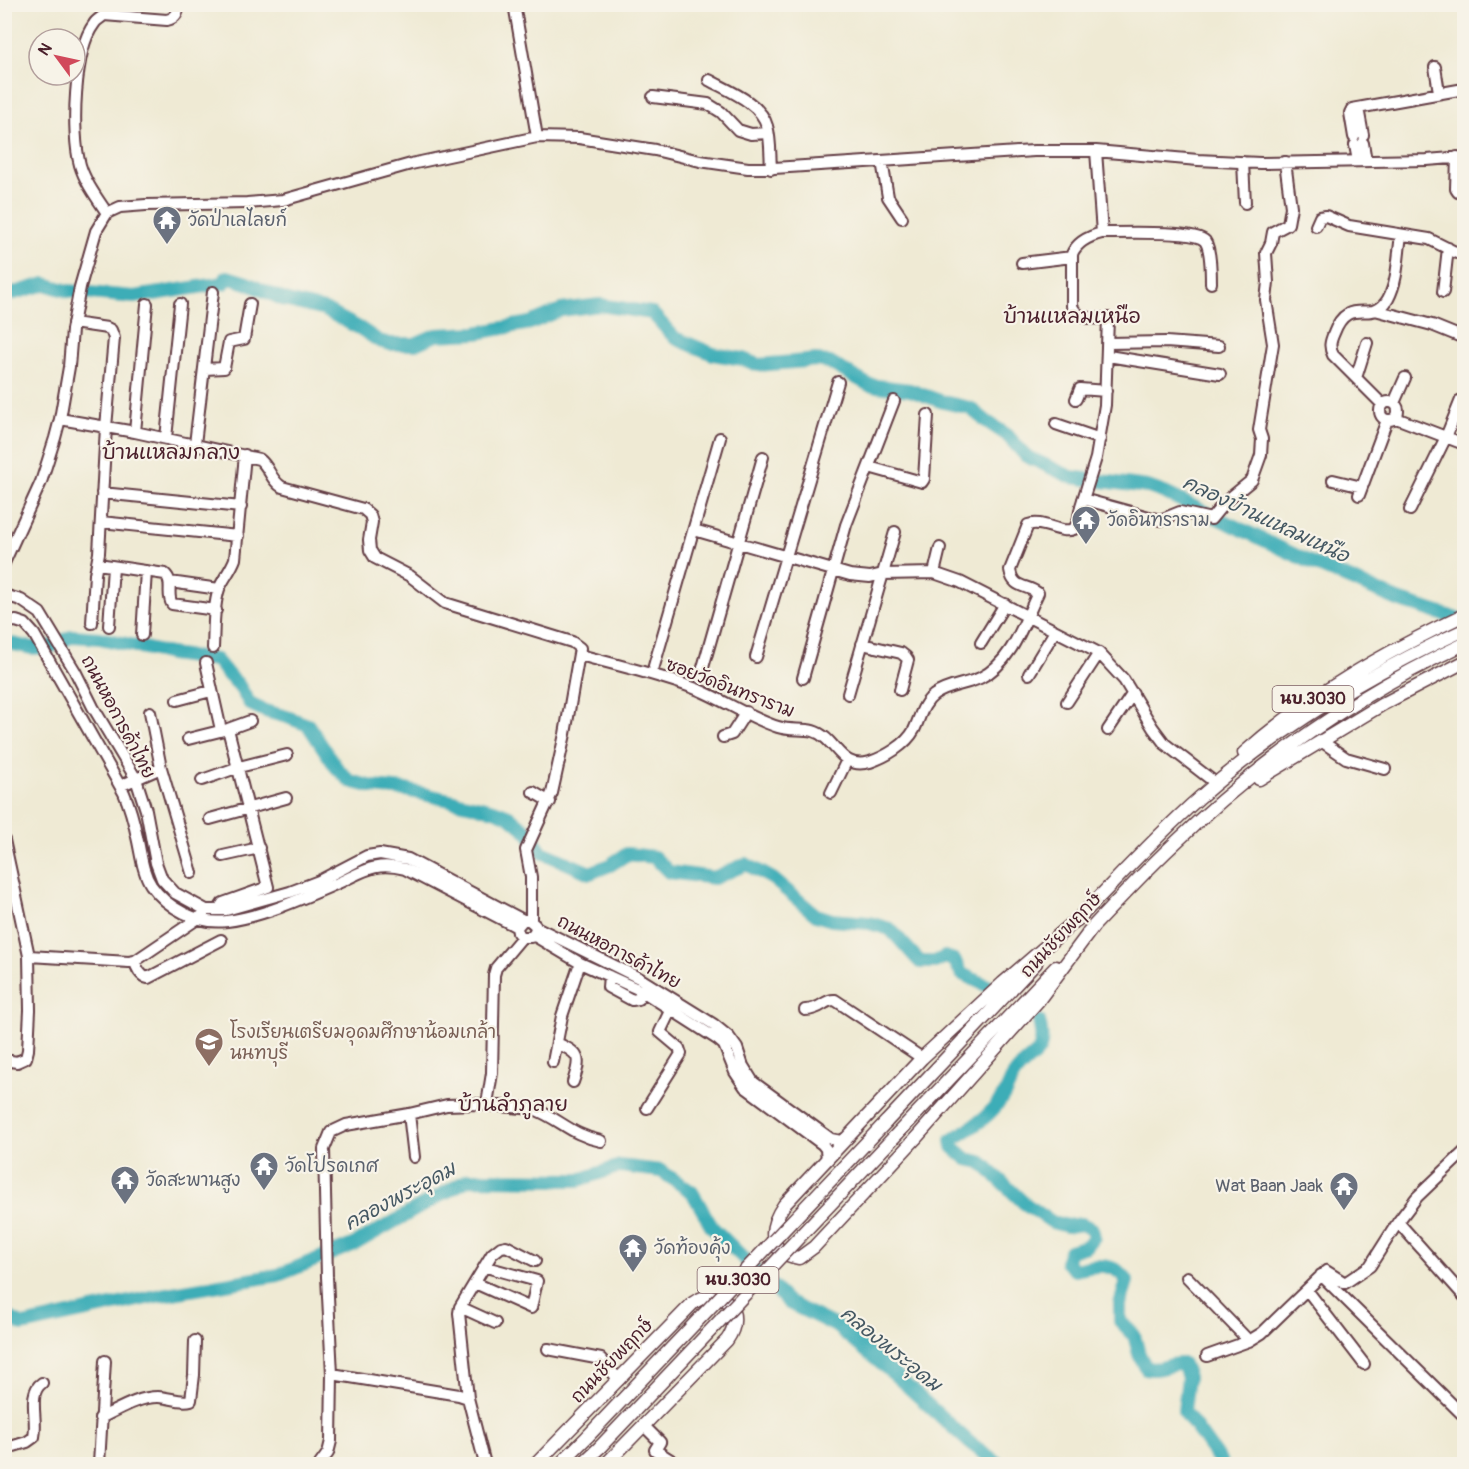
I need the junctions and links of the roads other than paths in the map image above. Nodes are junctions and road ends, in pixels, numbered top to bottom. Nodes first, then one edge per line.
1 (179, 4) edge
2 (514, 4) edge
3 (1435, 67) dead end
4 (710, 80) dead end
5 (1464, 88) edge
6 (1439, 92) junction
7 (653, 97) dead end
8 (768, 134) junction
9 (537, 137) junction
10 (1096, 151) junction
11 (1461, 157) edge
12 (882, 161) junction
13 (1362, 161) junction
14 (1243, 162) junction
15 (1285, 162) junction
16 (771, 168) junction
17 (1464, 192) edge
18 (1245, 203) dead end
19 (107, 213) junction
20 (902, 218) dead end
21 (1316, 226) dead end
22 (1102, 232) junction
23 (1401, 235) junction
24 (1448, 248) junction
25 (1464, 253) edge
26 (1072, 257) junction
27 (1022, 263) dead end
28 (1211, 283) dead end
29 (213, 292) dead end
30 (1443, 292) dead end
31 (147, 304) dead end
32 (180, 304) dead end
33 (250, 304) dead end
34 (1375, 310) junction
35 (73, 323) junction
36 (1464, 338) edge
37 (1108, 343) junction
38 (1367, 343) dead end
39 (1219, 346) dead end
40 (1108, 356) junction
41 (205, 369) junction
42 (1220, 374) dead end
43 (1356, 378) junction
44 (1405, 378) dead end
45 (838, 382) dead end
46 (1106, 391) junction
47 (1076, 399) dead end
48 (1461, 400) dead end
49 (894, 401) dead end
50 (1388, 404) junction
51 (928, 415) dead end
52 (60, 419) junction
53 (1391, 419) junction
54 (1056, 424) dead end
55 (106, 427) junction
56 (135, 432) junction
57 (1446, 437) junction
58 (166, 438) junction
59 (720, 438) dead end
60 (1100, 439) junction
61 (195, 444) junction
62 (1464, 444) edge
63 (245, 455) junction
64 (763, 457) dead end
65 (869, 467) junction
66 (1333, 480) dead end
67 (102, 493) junction
68 (1083, 499) junction
69 (241, 507) junction
70 (1410, 510) dead end
71 (101, 522) junction
72 (694, 530) junction
73 (895, 532) dead end
74 (238, 536) junction
75 (739, 542) junction
76 (940, 548) dead end
77 (786, 557) junction
78 (4, 562) edge
79 (98, 564) junction
80 (113, 567) junction
81 (146, 571) junction
82 (832, 572) junction
83 (934, 573) junction
84 (883, 574) junction
85 (170, 582) junction
86 (219, 589) junction
87 (4, 595) edge
88 (1005, 604) junction
89 (216, 610) junction
90 (1464, 615) edge
91 (1027, 616) junction
92 (4, 622) edge
93 (92, 623) dead end
94 (109, 626) dead end
95 (1464, 630) edge
96 (1055, 631) junction
97 (142, 635) dead end
98 (981, 643) dead end
99 (862, 644) junction
100 (1464, 644) edge
101 (213, 648) dead end
102 (1099, 653) junction
103 (580, 655) junction
104 (756, 657) dead end
105 (1464, 662) edge
106 (206, 663) dead end
107 (654, 666) dead end
108 (1029, 674) dead end
109 (700, 678) dead end
110 (803, 678) dead end
111 (900, 690) dead end
112 (211, 691) junction
113 (1133, 693) junction
114 (848, 694) dead end
115 (177, 700) dead end
116 (1067, 702) dead end
117 (150, 712) dead end
118 (746, 712) junction
119 (250, 721) dead end
120 (103, 722) junction
121 (224, 730) junction
122 (1108, 730) dead end
123 (89, 731) junction
124 (723, 737) dead end
125 (188, 739) dead end
126 (1320, 741) junction
127 (286, 755) dead end
128 (847, 760) junction
129 (239, 767) junction
130 (161, 768) junction
131 (1385, 769) dead end
132 (136, 779) junction
133 (202, 780) dead end
134 (1213, 781) junction
135 (120, 786) junction
136 (533, 792) dead end
137 (831, 793) dead end
138 (1201, 796) junction
139 (1227, 797) junction
140 (286, 798) dead end
141 (550, 802) junction
142 (249, 808) junction
143 (210, 819) dead end
144 (4, 840) edge
145 (259, 848) junction
146 (223, 856) dead end
147 (192, 873) dead end
148 (269, 892) junction
149 (202, 915) junction
150 (1081, 916) junction
151 (1093, 927) junction
152 (527, 928) junction
153 (221, 940) dead end
154 (29, 956) junction
155 (135, 961) junction
156 (580, 963) junction
157 (671, 1009) junction
158 (805, 1010) dead end
159 (557, 1043) junction
160 (922, 1058) junction
161 (4, 1060) edge
162 (553, 1062) dead end
163 (573, 1082) dead end
164 (487, 1104) junction
165 (776, 1104) junction
166 (647, 1108) dead end
167 (409, 1114) junction
168 (846, 1138) junction
169 (601, 1141) dead end
170 (1464, 1152) edge
171 (414, 1157) dead end
172 (827, 1160) junction
173 (1398, 1222) junction
174 (535, 1261) dead end
175 (486, 1267) junction
176 (1322, 1275) junction
177 (1187, 1277) dead end
178 (476, 1283) junction
179 (1307, 1290) junction
180 (1464, 1296) edge
181 (460, 1307) junction
182 (495, 1323) dead end
183 (195, 1341) dead end
184 (1249, 1341) junction
185 (548, 1349) dead end
186 (1207, 1356) dead end
187 (105, 1360) dead end
188 (1364, 1364) dead end
189 (332, 1374) junction
190 (619, 1380) junction
191 (42, 1383) dead end
192 (468, 1398) junction
193 (1464, 1416) edge
194 (100, 1418) junction
195 (644, 1426) junction
196 (4, 1449) edge
197 (99, 1464) edge
198 (320, 1464) edge
199 (485, 1464) edge
200 (536, 1464) edge
201 (560, 1464) edge
202 (582, 1464) edge
203 (609, 1464) edge
204 (676, 1464) edge

1 - 19 street
2 - 9 street
3 - 6 street
4 - 8 street
5 - 6 street
6 - 13 street
7 - 8 street
8 - 16 street
9 - 16 street
9 - 19 street
10 - 12 street
10 - 14 street
10 - 22 street
11 - 13 street
11 - 17 street
12 - 16 street
12 - 20 street
13 - 15 street
14 - 15 street
14 - 18 street
15 - 68 street
19 - 35 street
21 - 23 street
22 - 26 street
22 - 28 street
23 - 24 street
23 - 34 street
24 - 25 street
24 - 30 street
26 - 27 street
26 - 37 street
29 - 41 street
31 - 56 street
32 - 58 street
33 - 41 street
34 - 36 street
34 - 43 street
35 - 52 street
35 - 55 street
37 - 39 street
37 - 40 street
38 - 43 street
40 - 42 street
40 - 46 street
41 - 61 street
43 - 50 street
44 - 50 street
45 - 77 street
46 - 47 street
46 - 60 street
48 - 57 street
49 - 65 street
50 - 53 street
51 - 65 street
52 - 55 street
52 - 78 street
53 - 57 street
53 - 66 street
54 - 60 street
55 - 56 street
55 - 67 street
56 - 58 street
57 - 62 street
57 - 70 street
58 - 61 street
59 - 72 street
60 - 68 street
61 - 63 street
63 - 69 street
63 - 103 street
64 - 75 street
65 - 82 street
67 - 69 street
67 - 71 street
68 - 91 street
69 - 74 street
71 - 74 street
71 - 79 street
72 - 75 street
72 - 107 street
73 - 84 street
74 - 86 street
75 - 77 street
75 - 109 street
76 - 83 street
77 - 82 street
77 - 104 street
79 - 80 street
79 - 93 street
80 - 81 street
80 - 94 street
81 - 85 street
81 - 97 street
82 - 84 street
82 - 110 street
83 - 84 street
83 - 88 street
84 - 99 street
85 - 86 street
85 - 89 street
86 - 89 street
87 - 120 street, ถนนหอการค้าไทย
88 - 91 street
88 - 98 street
89 - 101 street
90 - 134 main road, ถนนชัยพฤกษ์ / นบ.3030
91 - 96 street
91 - 128 street
92 - 123 street, ถนนหอการค้าไทย
95 - 138 main road, ถนนชัยพฤกษ์ / นบ.3030
96 - 102 street
96 - 108 street
99 - 111 street
99 - 114 street
100 - 139 main road, ถนนชัยพฤกษ์ / นบ.3030
102 - 113 street
102 - 116 street
103 - 118 street, ซอยวัดอินทราราม
103 - 141 street
105 - 126 main road, นบ.3030
106 - 112 street
112 - 115 street
112 - 121 street
113 - 122 street
113 - 134 street
117 - 130 street
118 - 124 street
118 - 128 street, ซอยวัดอินทราราม
119 - 121 street
120 - 123 street
120 - 132 street, ถนนหอการค้าไทย
121 - 125 street
121 - 129 street
123 - 135 street, ถนนหอการค้าไทย
126 - 131 street
126 - 139 main road
127 - 129 street
128 - 137 street
129 - 133 street
129 - 142 street
130 - 132 street
130 - 147 street
132 - 135 street
132 - 149 street, ถนนหอการค้าไทย
134 - 138 main road, ถนนชัยพฤกษ์ / นบ.3030
135 - 149 street, ถนนหอการค้าไทย
136 - 141 street
138 - 150 main road, ถนนชัยพฤกษ์ / นบ.3030
139 - 151 main road, ถนนชัยพฤกษ์ / นบ.3030
140 - 142 street
141 - 152 street
142 - 143 street
142 - 145 street
144 - 154 street
145 - 146 street
145 - 148 street
148 - 149 street, ถนนหอการค้าไทย
148 - 152 street, ถนนหอการค้าไทย
149 - 152 street, ถนนหอการค้าไทย
149 - 155 street
150 - 160 main road
150 - 201 main road, ถนนชัยพฤกษ์ / นบ.3030, bridge
151 - 172 main road
151 - 202 main road, ถนนชัยพฤกษ์ / นบ.3030, bridge
152 - 156 street, ถนนหอการค้าไทย
152 - 164 street
152 - 165 street, ถนนหอการค้าไทย
153 - 155 street
154 - 155 street
154 - 161 street
156 - 157 street, ถนนหอการค้าไทย
156 - 159 street
157 - 165 street, ถนนหอการค้าไทย
157 - 166 street
158 - 160 street
159 - 162 street
159 - 163 street
160 - 168 main road
164 - 167 street
164 - 169 street
165 - 168 street, ถนนหอการค้าไทย
165 - 172 street, ถนนหอการค้าไทย
167 - 171 street
167 - 189 street
168 - 172 main road
170 - 173 street
173 - 176 street
173 - 180 street
174 - 175 street
175 - 178 street
175 - 178 street
176 - 179 street
176 - 193 street
177 - 184 street
178 - 181 street
179 - 184 street
179 - 188 street
181 - 182 street
181 - 192 street
183 - 194 street
184 - 186 street
185 - 190 street
187 - 194 street
189 - 192 street
189 - 198 street
190 - 195 main road, ถนนชัยพฤกษ์
190 - 200 main road, ถนนชัยพฤกษ์
191 - 196 street
192 - 199 street
194 - 197 street
195 - 203 main road, ถนนชัยพฤกษ์
195 - 204 street

